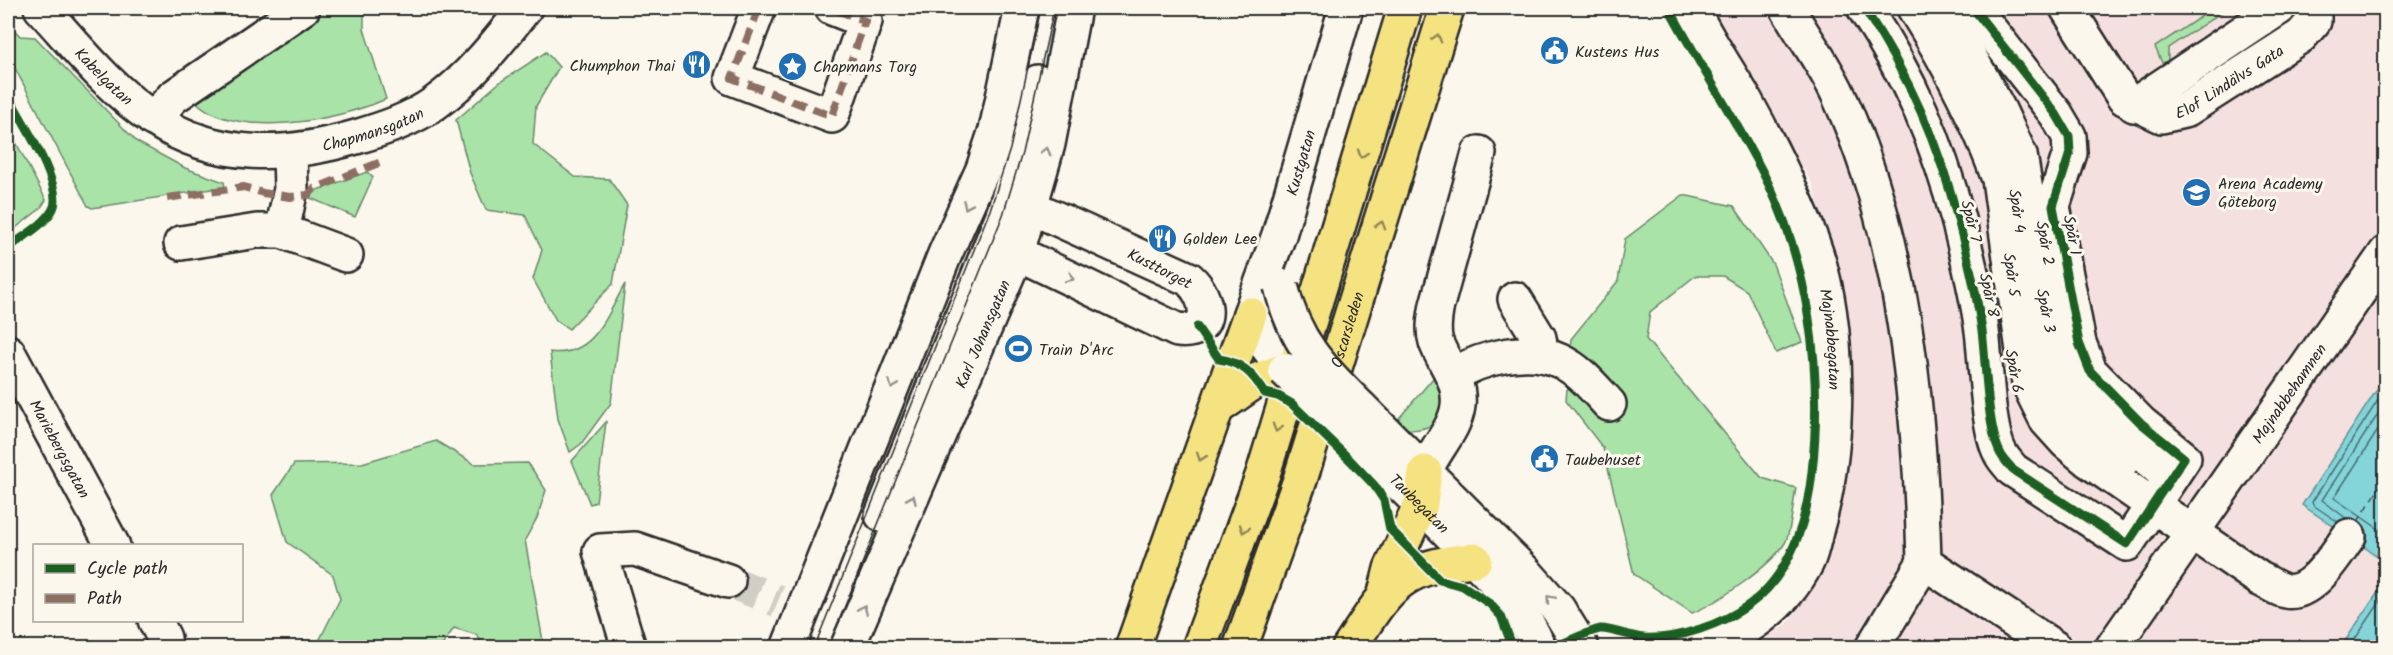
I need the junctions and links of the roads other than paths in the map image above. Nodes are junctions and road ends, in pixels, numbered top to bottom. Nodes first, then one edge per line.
1 (41, 8) edge
2 (303, 8) edge
3 (525, 8) edge
4 (759, 8) edge
5 (832, 8) edge
6 (1022, 8) edge
7 (1041, 8) edge
8 (1054, 8) edge
9 (1074, 8) edge
10 (1346, 8) edge
11 (1406, 8) edge
12 (1447, 8) edge
13 (1692, 8) edge
14 (1786, 8) edge
15 (1864, 8) edge
16 (1882, 8) edge
17 (1897, 8) edge
18 (1914, 8) edge
19 (1928, 8) edge
20 (1943, 8) edge
21 (1959, 8) edge
22 (1973, 8) edge
23 (2067, 8) edge
24 (2279, 8) edge
25 (2314, 8) edge
26 (866, 14) edge
27 (2133, 105) junction
28 (166, 126) junction
29 (290, 153) junction
30 (1479, 153) dead end
31 (1031, 207) junction
32 (282, 231) junction
33 (1280, 235) junction
34 (181, 243) dead end
35 (1017, 253) junction
36 (2385, 253) edge
37 (346, 255) dead end
38 (1515, 299) dead end
39 (1256, 326) junction
40 (8, 352) edge
41 (1542, 355) junction
42 (1285, 370) junction
43 (1328, 375) junction
44 (1453, 375) junction
45 (1609, 404) dead end
46 (1217, 408) junction
47 (1354, 420) junction
48 (1425, 472) junction
49 (2157, 499) junction
50 (1421, 504) junction
51 (834, 532) junction
52 (2193, 533) junction
53 (2349, 536) dead end
54 (112, 544) edge
55 (1475, 560) junction
56 (1924, 562) junction
57 (879, 571) junction
58 (728, 581) tunnel mouth
59 (1385, 593) junction
60 (156, 622) edge
61 (1707, 647) edge
62 (165, 648) edge
63 (629, 648) edge
64 (788, 648) edge
65 (847, 648) edge
66 (1132, 648) edge
67 (1199, 648) edge
68 (1239, 648) edge
69 (1349, 648) edge
70 (1539, 648) edge
71 (1582, 648) edge
72 (1872, 648) edge
73 (2055, 648) edge
74 (2112, 648) edge

1 - 28 street, Kabelgatan
2 - 28 street
3 - 29 street, Chapmansgatan
4 - 26 street
5 - 26 street
6 -> 51 street
7 - 51 street
8 - 57 street
31 -> 9 street, Karl Johansgatan
10 - 33 street, Kustgatan
11 -> 67 highway
68 -> 12 highway, Oscarsleden
13 - 61 street, Majnabbegatan
14 - 56 street
15 - 49 street, Spår 8
16 - 49 street, Spår 7
17 - 49 street, Spår 6
18 - 49 street, Spår 5
19 - 49 street, Spår 4
20 - 49 street, Spår 3
21 - 49 street, Spår 2
22 - 49 street, Spår 1
23 - 27 street, Elof Lindälvs Gata
24 - 27 street
25 - 27 street, Elof Lindälvs Gata
28 - 29 street, Chapmansgatan
29 - 32 street
30 - 44 street, Taubegatan
31 - 35 street, Karl Johansgatan
35 -> 31 street, Kusttorget
32 - 34 street
32 - 37 street
33 - 39 street, Kustgatan
33 - 43 street, Taubegatan, bridge
57 -> 35 street, Karl Johansgatan
36 - 52 street, Majnabbehamnen
38 - 41 street
39 - 42 street, Taubegatan
39 - 46 highway
40 - 54 street, Mariebergsgatan
41 - 44 street
41 - 45 street
42 - 43 street
42 - 46 highway
42 - 47 street, Taubegatan, bridge
43 - 47 street, Taubegatan, bridge
44 - 48 street, Taubegatan
46 -> 66 highway
47 - 48 street, Taubegatan
47 - 50 street, Taubegatan
48 - 50 highway
71 -> 48 street, Taubegatan
49 - 52 street
50 - 55 street, Taubegatan
50 - 59 highway
51 - 64 street
52 - 53 street
52 - 74 street, Majnabbehamnen
55 - 59 highway
55 - 70 street, Taubegatan
56 - 72 street
56 - 73 street
65 -> 57 street, Karl Johansgatan
58 - 63 street
59 - 69 highway
60 - 62 street

